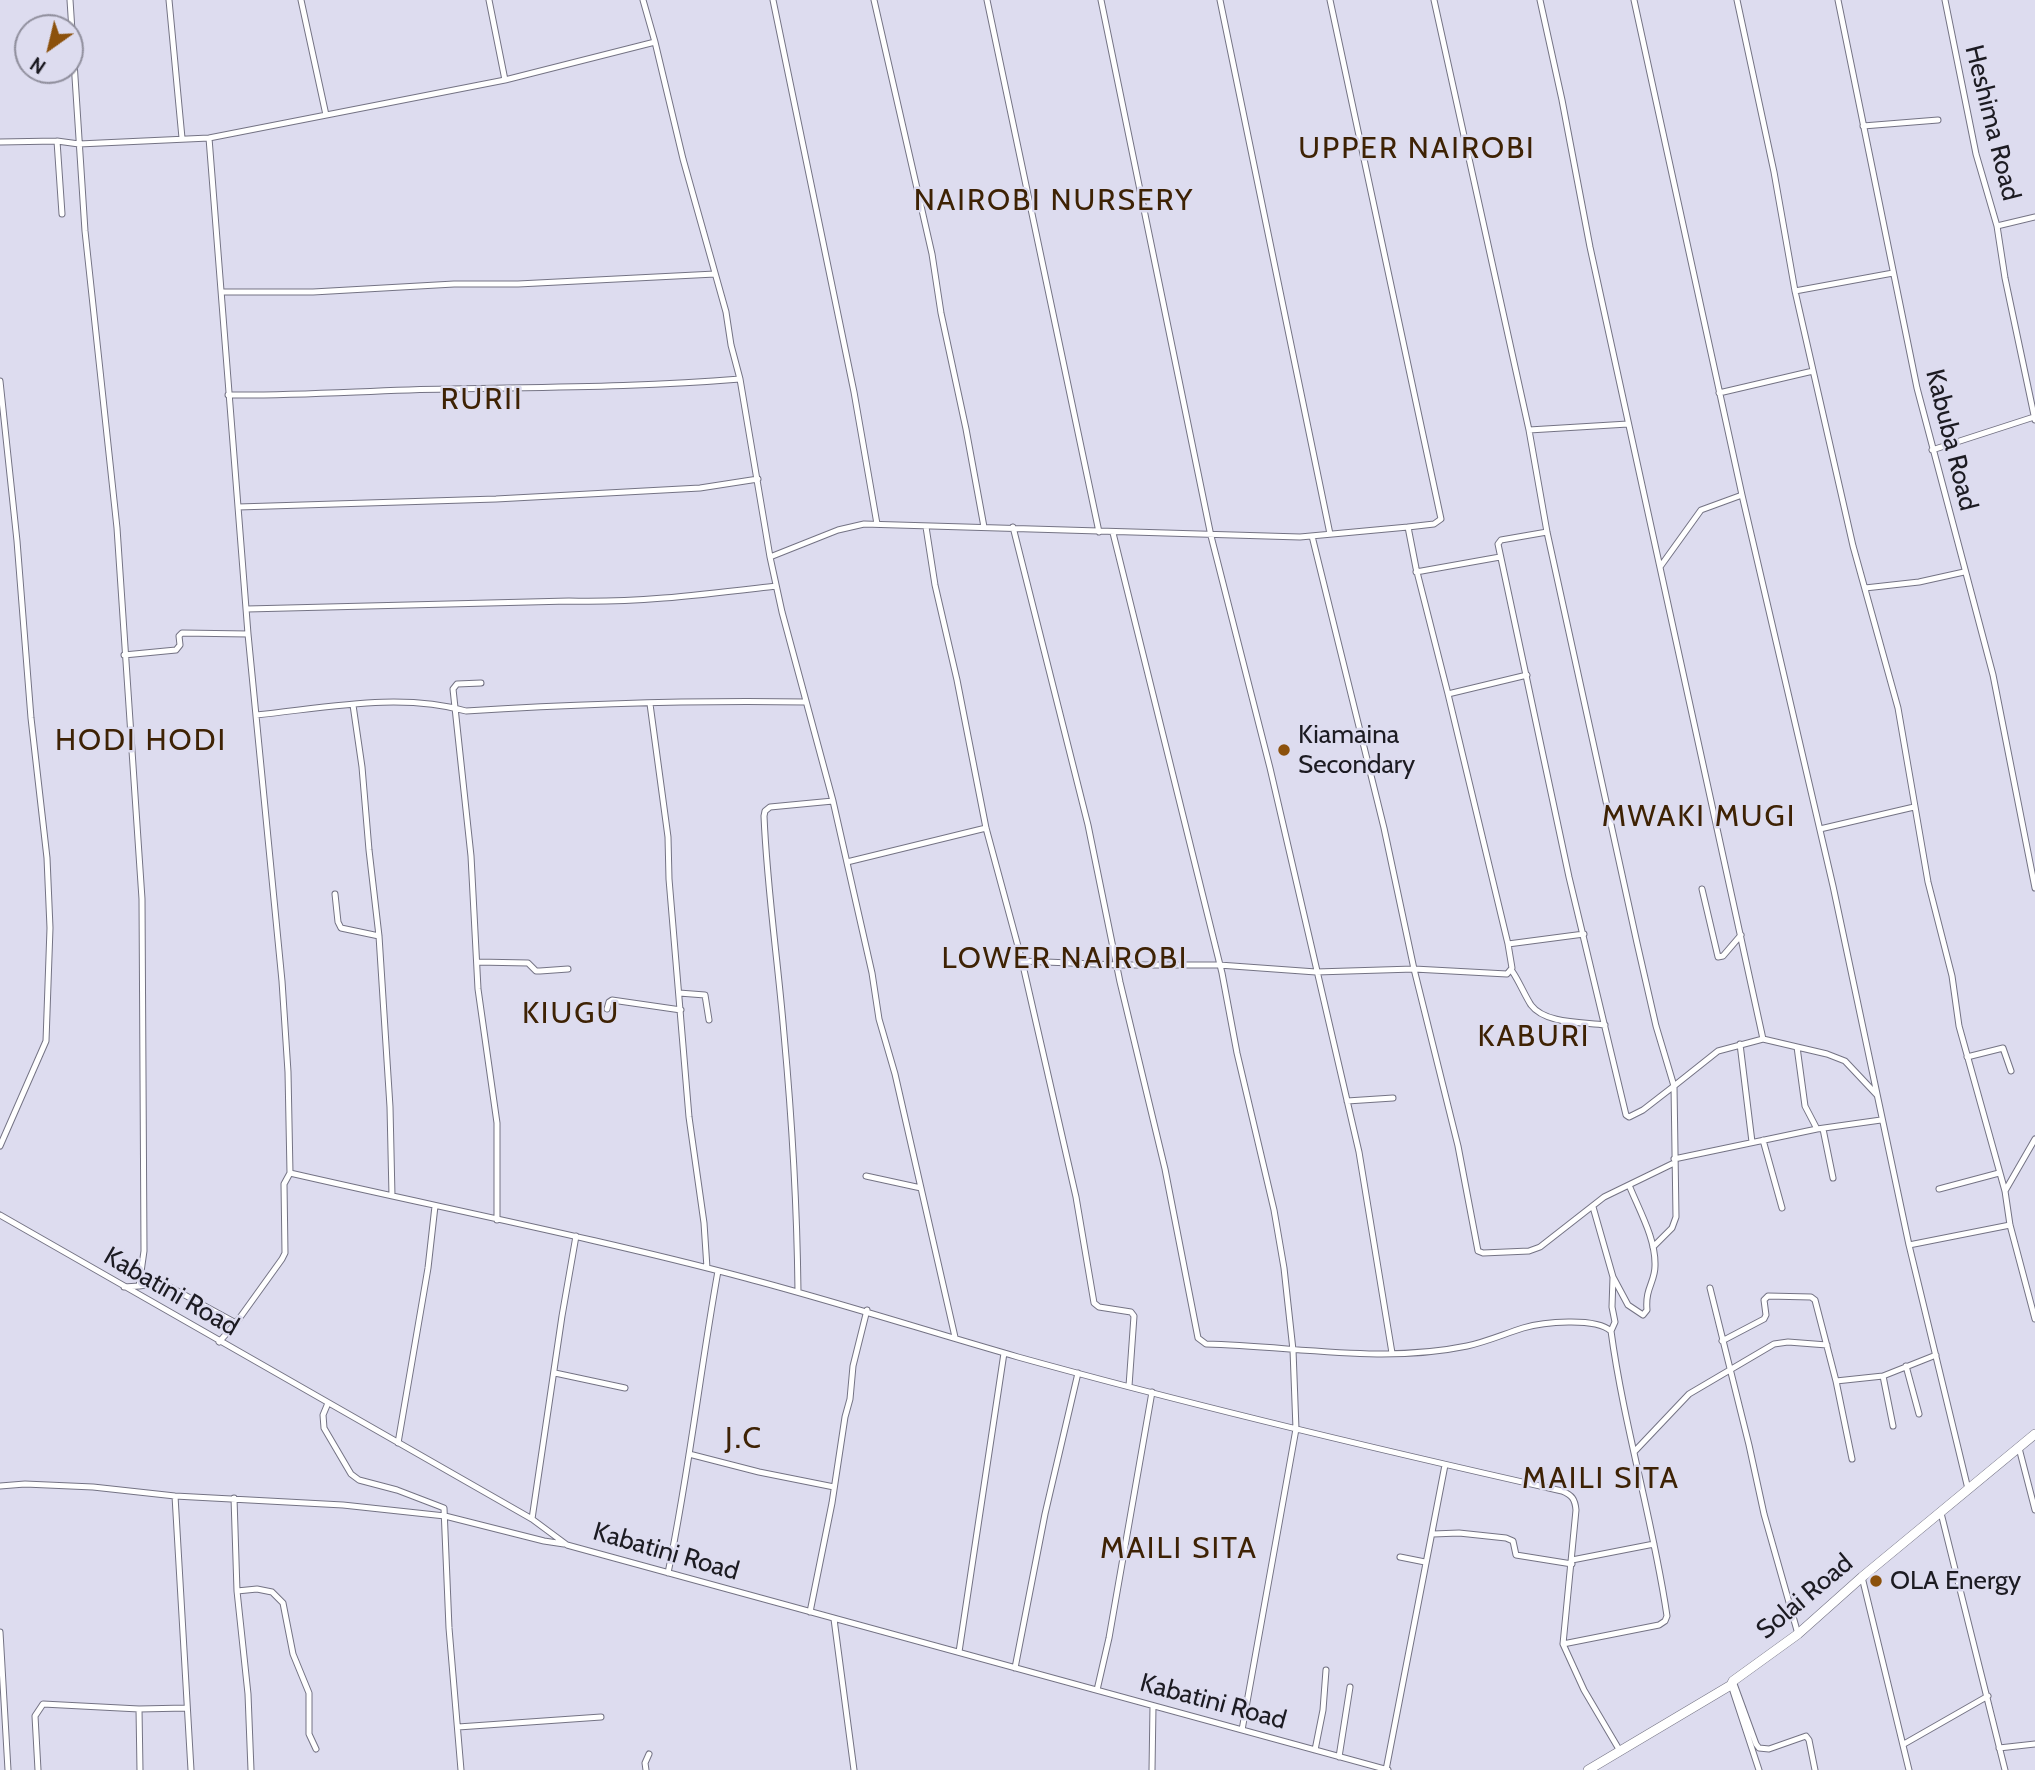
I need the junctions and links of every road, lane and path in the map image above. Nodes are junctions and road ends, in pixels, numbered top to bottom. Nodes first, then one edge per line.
1 (70, 0) edge
2 (169, 0) edge
3 (301, 0) edge
4 (489, 0) edge
5 (643, 0) edge
6 (773, 0) edge
7 (874, 0) edge
8 (987, 0) edge
9 (1101, 0) edge
10 (1220, 0) edge
11 (1331, 0) edge
12 (1434, 0) edge
13 (1540, 0) edge
14 (1634, 0) edge
15 (1737, 0) edge
16 (1838, 0) edge
17 (1945, 0) edge
18 (655, 42) junction
19 (505, 80) junction
20 (326, 115) junction
21 (1938, 120) dead end
22 (1863, 126) junction
23 (182, 138) junction
24 (209, 138) junction
25 (57, 141) junction
26 (0, 142) edge
27 (79, 144) junction
28 (62, 214) dead end
29 (2035, 217) edge
30 (1997, 226) junction
31 (1893, 273) junction
32 (715, 274) junction
33 (1795, 291) junction
34 (222, 292) junction
35 (1813, 371) junction
36 (740, 379) junction
37 (0, 381) edge
38 (1719, 393) junction
39 (228, 395) junction
40 (2035, 418) edge
41 (1629, 424) junction
42 (1528, 430) junction
43 (1932, 450) junction
44 (758, 479) junction
45 (1742, 495) junction
46 (238, 507) junction
47 (877, 524) junction
48 (926, 527) junction
49 (984, 527) junction
50 (1013, 527) junction
51 (1408, 527) junction
52 (1099, 532) junction
53 (1547, 532) junction
54 (1113, 533) junction
55 (1330, 534) junction
56 (1211, 536) junction
57 (1312, 536) junction
58 (770, 557) junction
59 (1500, 557) junction
60 (1660, 567) junction
61 (1416, 572) junction
62 (1964, 572) junction
63 (776, 586) junction
64 (1865, 588) junction
65 (247, 609) junction
66 (248, 634) junction
67 (124, 655) junction
68 (1527, 675) junction
69 (481, 683) dead end
70 (1448, 694) junction
71 (805, 702) junction
72 (650, 704) junction
73 (353, 705) junction
74 (457, 709) junction
75 (256, 715) junction
76 (833, 801) junction
77 (1914, 807) junction
78 (986, 828) junction
79 (1820, 829) junction
80 (847, 862) junction
81 (2035, 888) edge
82 (1702, 890) dead end
83 (335, 894) dead end
84 (1584, 934) junction
85 (1741, 935) junction
86 (379, 936) junction
87 (1508, 944) junction
88 (1022, 961) junction
89 (477, 962) junction
90 (1118, 965) junction
91 (1219, 965) junction
92 (568, 969) dead end
93 (1414, 969) junction
94 (1512, 971) junction
95 (1316, 972) junction
96 (679, 993) junction
97 (607, 1009) dead end
98 (681, 1010) junction
99 (709, 1020) dead end
100 (1605, 1025) junction
101 (1763, 1039) junction
102 (1740, 1044) junction
103 (1797, 1047) junction
104 (1968, 1057) junction
105 (2011, 1071) dead end
106 (1674, 1086) junction
107 (1393, 1098) dead end
108 (1879, 1098) junction
109 (1347, 1101) junction
110 (1881, 1119) junction
111 (1820, 1129) junction
112 (2035, 1139) edge
113 (1763, 1140) junction
114 (1752, 1142) junction
115 (0, 1146) edge
116 (1674, 1161) junction
117 (290, 1172) junction
118 (1998, 1173) junction
119 (866, 1176) dead end
120 (1833, 1178) dead end
121 (1629, 1185) junction
122 (921, 1188) junction
123 (1939, 1189) dead end
124 (2005, 1191) junction
125 (392, 1196) junction
126 (435, 1206) junction
127 (1593, 1207) junction
128 (1782, 1208) dead end
129 (0, 1215) edge
130 (497, 1220) junction
131 (2010, 1225) junction
132 (576, 1237) junction
133 (1909, 1245) junction
134 (1653, 1247) junction
135 (707, 1268) junction
136 (719, 1271) junction
137 (1614, 1277) junction
138 (121, 1286) junction
139 (139, 1286) junction
140 (1710, 1288) dead end
141 (1620, 1291) junction
142 (798, 1292) junction
143 (1612, 1292) junction
144 (867, 1310) junction
145 (2035, 1319) edge
146 (236, 1323) junction
147 (1611, 1331) junction
148 (955, 1337) junction
149 (1722, 1341) junction
150 (219, 1342) junction
151 (1827, 1345) junction
152 (1293, 1350) junction
153 (1004, 1353) junction
154 (1392, 1353) junction
155 (1936, 1355) junction
156 (1906, 1366) junction
157 (1729, 1369) junction
158 (555, 1373) junction
159 (1078, 1373) junction
160 (1883, 1376) junction
161 (1836, 1381) junction
162 (1129, 1386) junction
163 (625, 1388) dead end
164 (1152, 1392) junction
165 (328, 1403) junction
166 (1919, 1414) dead end
167 (1893, 1426) dead end
168 (1296, 1429) junction
169 (2035, 1434) edge
170 (398, 1443) junction
171 (2019, 1448) junction
172 (1634, 1452) junction
173 (689, 1454) junction
174 (1852, 1459) dead end
175 (1445, 1465) junction
176 (0, 1486) edge
177 (834, 1486) junction
178 (1968, 1490) junction
179 (175, 1496) junction
180 (234, 1498) junction
181 (2035, 1510) edge
182 (1941, 1513) junction
183 (445, 1516) junction
184 (532, 1519) junction
185 (1433, 1534) junction
186 (1654, 1544) junction
187 (568, 1545) junction
188 (1400, 1557) dead end
189 (1424, 1562) junction
190 (1572, 1562) junction
191 (668, 1573) junction
192 (1862, 1577) junction
193 (237, 1591) junction
194 (810, 1612) junction
195 (834, 1619) junction
196 (0, 1632) edge
197 (1798, 1634) junction
198 (1563, 1644) junction
199 (959, 1652) junction
200 (1015, 1668) junction
201 (1326, 1670) dead end
202 (1732, 1683) junction
203 (1350, 1687) dead end
204 (1097, 1690) junction
205 (1988, 1696) junction
206 (1153, 1706) junction
207 (186, 1708) junction
208 (139, 1709) junction
209 (601, 1717) dead end
210 (458, 1727) junction
211 (1242, 1730) junction
212 (1904, 1744) junction
213 (2035, 1744) edge
214 (1999, 1748) junction
215 (316, 1749) dead end
216 (1315, 1750) junction
217 (1620, 1751) junction
218 (649, 1754) dead end
219 (1339, 1757) junction
220 (8, 1770) edge
221 (38, 1770) edge
222 (140, 1770) edge
223 (191, 1770) edge
224 (251, 1770) edge
225 (461, 1770) edge
226 (646, 1770) edge
227 (854, 1770) edge
228 (1152, 1770) edge
229 (1387, 1770) edge
230 (1588, 1770) edge
231 (1759, 1770) edge
232 (1815, 1770) edge
233 (1909, 1770) edge
234 (2005, 1770) edge

1 - 27 street
2 - 23 street
3 - 20 street
4 - 19 street
5 - 18 street
6 - 47 street
7 - 49 street
8 - 52 street
9 - 56 street
10 - 55 street
11 - 51 street
12 - 42 street
13 - 41 street
14 - 38 street
15 - 33 street
16 - 22 street, Kabuba Road
17 - 30 street, Heshima Road
18 - 19 street
18 - 32 street
19 - 20 street
20 - 24 street
21 - 22 street
22 - 31 street, Kabuba Road
23 - 24 street
23 - 27 street
24 - 34 street
25 - 26 street
25 - 27 street
25 - 28 street
27 - 67 street
29 - 30 street
30 - 40 street, Heshima Road
31 - 33 street
31 - 43 street, Kabuba Road
32 - 34 street
32 - 36 street
33 - 35 street
34 - 39 street
35 - 38 street
35 - 64 street
36 - 39 street
36 - 44 street
37 - 115 street
38 - 45 street
39 - 46 street
40 - 43 street
41 - 42 street
41 - 60 street
42 - 53 street
43 - 62 street, Kabuba Road
44 - 46 street
44 - 58 street
45 - 60 street
45 - 79 street
46 - 65 street
47 - 48 street
47 - 58 street
48 - 49 street
48 - 78 street
49 - 50 street
50 - 52 street
50 - 90 street
51 - 55 street
51 - 61 street
52 - 54 street
53 - 59 street
53 - 106 street
54 - 56 street
54 - 91 street
55 - 57 street
56 - 57 street
56 - 95 street
57 - 93 street
58 - 63 street
59 - 61 street
59 - 68 street
60 - 85 street
61 - 70 street
62 - 64 street
62 - 81 street, Kabuba Road
63 - 65 street
63 - 71 street
64 - 77 street
65 - 66 street
66 - 67 street
66 - 75 street
67 - 139 street
68 - 70 street
68 - 84 street
69 - 74 street
70 - 87 street
71 - 72 street
71 - 76 street
72 - 74 street
72 - 96 street
73 - 74 street
73 - 75 street
73 - 86 street
74 - 89 street
75 - 117 street
76 - 80 street
76 - 142 street
77 - 79 street
77 - 104 street
78 - 80 street
78 - 88 street
79 - 108 street
80 - 122 street
82 - 85 street
83 - 86 street
84 - 87 street
84 - 100 street
85 - 101 street
86 - 125 street
87 - 94 street
88 - 90 street
88 - 162 street
89 - 92 street
89 - 130 street
90 - 91 street
90 - 152 street
91 - 95 street
91 - 152 street
93 - 94 street
93 - 95 street
93 - 127 street
94 - 100 street
95 - 109 street
96 - 98 street
96 - 99 street
97 - 98 street
98 - 135 street
100 - 106 street
101 - 102 street
101 - 103 street
102 - 106 street
102 - 114 street
103 - 108 street
103 - 111 street
104 - 105 street
104 - 118 street
106 - 116 street
107 - 109 street
108 - 110 street
109 - 154 street
110 - 111 street
110 - 133 street
111 - 113 street
111 - 120 street
112 - 124 street
113 - 114 street
113 - 128 street
114 - 116 street
116 - 121 street
116 - 134 street
117 - 125 street
117 - 146 street
118 - 123 street
118 - 124 street
119 - 122 street
121 - 127 street
121 - 134 street
122 - 148 street
124 - 131 street
125 - 126 street
126 - 130 street
126 - 170 street
127 - 137 street
129 - 138 street, Kabatini Road
130 - 132 street
131 - 133 street
131 - 145 street
132 - 135 street
132 - 158 street
133 - 155 street
134 - 141 street
135 - 136 street
136 - 142 street
136 - 173 street
137 - 141 street
137 - 143 street
138 - 139 street
138 - 150 street, Kabatini Road
139 - 146 street
140 - 149 street
141 - 143 street
142 - 144 street
143 - 147 street
144 - 148 street
144 - 177 street
146 - 150 street
147 - 154 street
147 - 172 street
148 - 153 street
149 - 151 street
149 - 157 street
150 - 165 street, Kabatini Road
151 - 157 street
151 - 161 street
152 - 154 street
152 - 168 street
153 - 159 street
153 - 199 street
155 - 156 street
155 - 178 street
156 - 160 street
156 - 166 street
157 - 172 street
157 - 197 street
158 - 163 street
158 - 184 street
159 - 162 street
159 - 200 street
160 - 161 street
160 - 167 street
161 - 174 street
162 - 164 street
164 - 168 street
164 - 204 street
165 - 170 street, Kabatini Road
165 - 183 street
168 - 175 street
168 - 211 street
169 - 171 highway, Solai Road
170 - 184 street, Kabatini Road
171 - 178 highway, Solai Road
171 - 181 street
172 - 186 street
173 - 177 street
173 - 191 street
175 - 185 street
175 - 190 street
176 - 179 street
177 - 194 street
178 - 182 highway, Solai Road
179 - 180 street
179 - 207 street
180 - 183 street
180 - 193 street
182 - 192 highway, Solai Road
182 - 205 street
183 - 187 street
183 - 210 street
184 - 187 street, Kabatini Road
185 - 189 street
185 - 190 street
186 - 190 street
186 - 198 street
187 - 191 street, Kabatini Road
188 - 189 street
189 - 229 street
190 - 198 street
191 - 194 street, Kabatini Road
192 - 197 highway, Solai Road
192 - 212 street
193 - 215 street
193 - 224 street
194 - 195 street, Kabatini Road
195 - 199 street, Kabatini Road
195 - 227 street
196 - 220 street
197 - 202 highway, Solai Road
198 - 217 street
199 - 200 street, Kabatini Road
200 - 204 street, Kabatini Road
201 - 216 street
202 - 217 highway, Solai Road
202 - 231 street
202 - 232 street
203 - 219 street
204 - 206 street, Kabatini Road
205 - 212 street
205 - 214 street
206 - 211 street, Kabatini Road
206 - 228 street
207 - 208 street
207 - 223 street
208 - 221 street
208 - 222 street
209 - 210 street
210 - 225 street
211 - 216 street, Kabatini Road
212 - 233 street
213 - 214 street
214 - 234 street
216 - 219 street, Kabatini Road
217 - 230 highway, Solai Road
218 - 226 street
219 - 229 street, Kabatini Road

